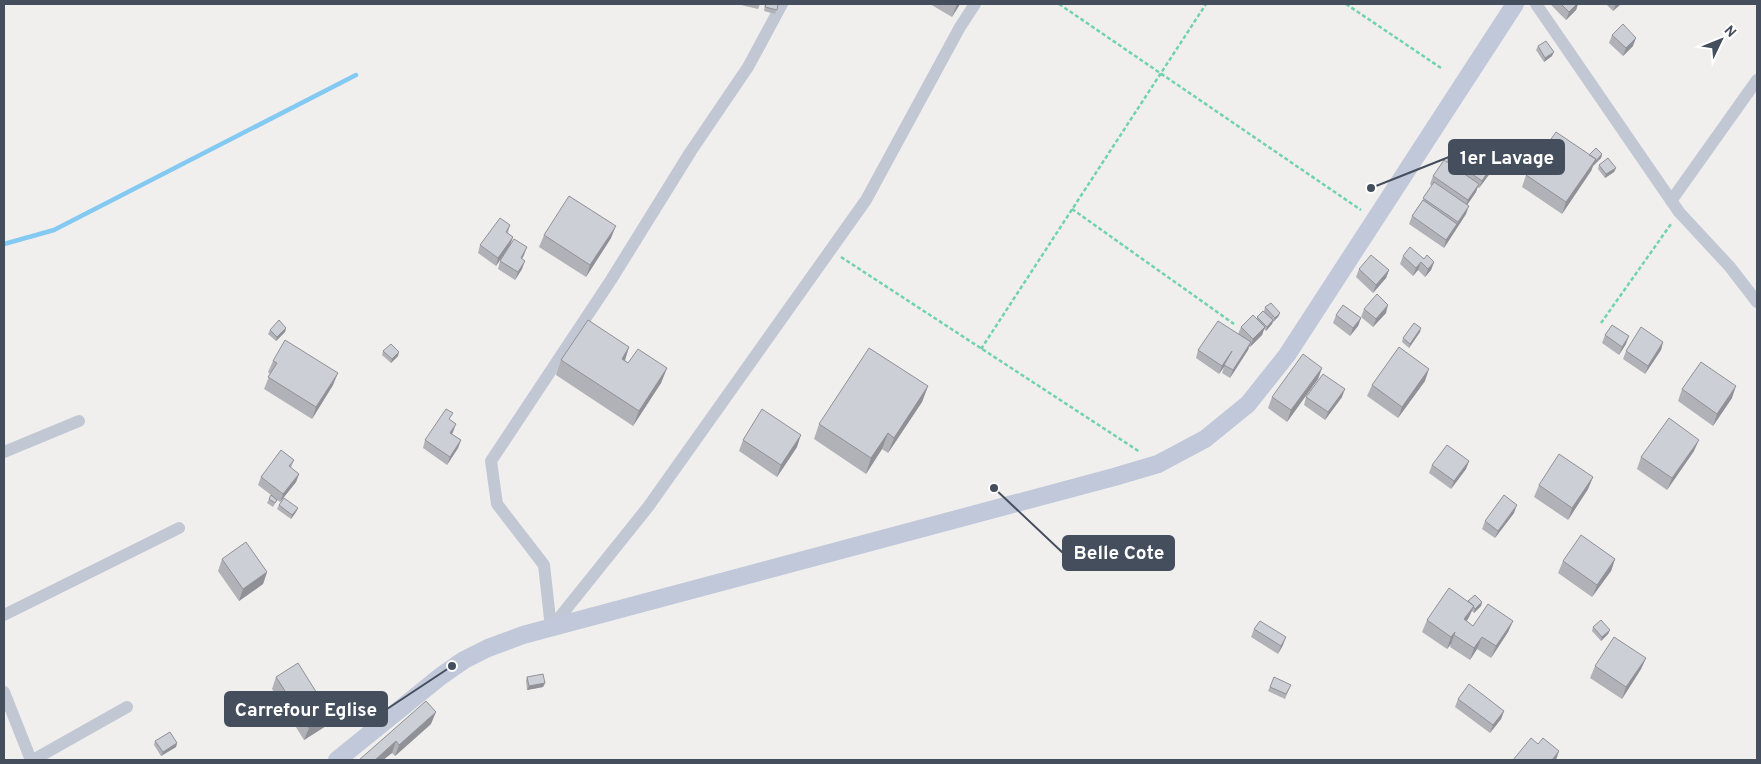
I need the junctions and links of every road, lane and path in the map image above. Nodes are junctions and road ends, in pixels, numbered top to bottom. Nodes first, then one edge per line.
1 (782, 4) edge
2 (976, 4) edge
3 (1060, 4) edge
4 (1206, 4) edge
5 (1346, 4) edge
6 (1515, 4) edge
7 (1536, 4) edge
8 (1441, 68) dead end
9 (1162, 73) junction
10 (1757, 80) edge
11 (1671, 200) junction
12 (1072, 209) junction
13 (1679, 212) junction
14 (1375, 220) junction
15 (830, 250) junction
16 (1757, 302) edge
17 (1601, 323) dead end
18 (1234, 324) dead end
19 (981, 349) junction
20 (79, 422) dead end
21 (4, 452) edge
22 (1158, 464) junction
23 (179, 528) dead end
24 (4, 615) edge
25 (551, 628) junction
26 (4, 692) edge
27 (127, 707) dead end
28 (32, 760) edge
29 (337, 760) edge

1 - 25 street
2 - 15 street
3 - 9 path
4 - 9 path
5 - 8 path
6 - 14 street
7 - 11 street
9 - 12 path
9 - 14 path
10 - 11 street
11 - 13 street
12 - 18 path
12 - 19 path
13 - 16 street
13 - 17 path
14 - 22 street
15 - 19 path
15 - 25 street
19 - 22 path
20 - 21 street
22 - 25 street
23 - 24 street
25 - 29 street
26 - 28 street
27 - 28 street

